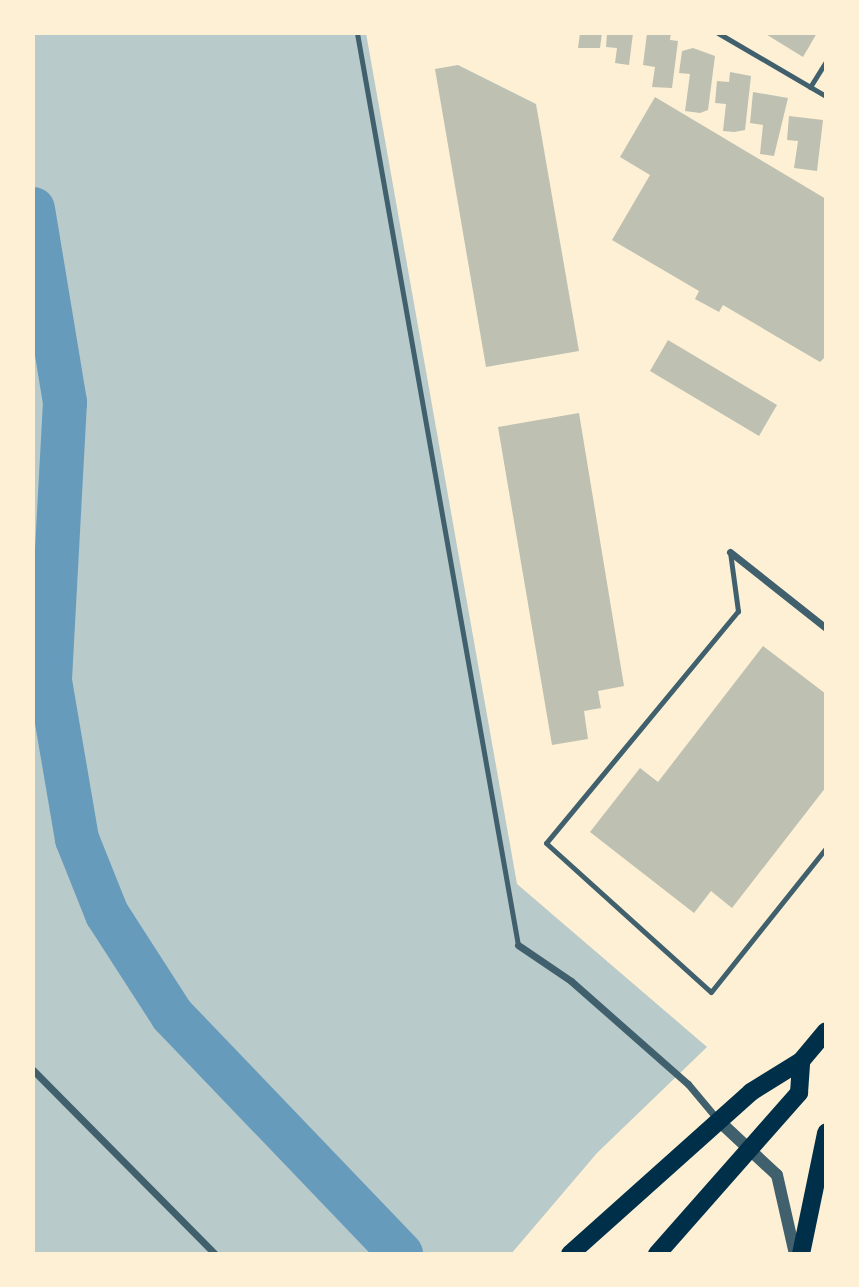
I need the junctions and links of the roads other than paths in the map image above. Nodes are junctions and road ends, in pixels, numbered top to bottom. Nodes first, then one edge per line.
1 (357, 33) edge
2 (718, 33) edge
3 (826, 61) edge
4 (810, 87) junction
5 (826, 96) edge
6 (730, 552) joint
7 (826, 628) edge
8 (826, 848) edge
9 (518, 946) joint
10 (826, 1031) edge
11 (801, 1061) junction
12 (33, 1070) edge
13 (719, 1121) junction
14 (826, 1133) edge
15 (750, 1149) junction
16 (215, 1254) edge
17 (570, 1254) edge
18 (657, 1254) edge
19 (795, 1254) edge
20 (801, 1254) edge

1 - 9 lane
2 - 4 lane
3 - 4 lane
4 - 5 lane
6 - 7 street
6 - 8 lane
9 - 13 street
10 - 11 main road
11 - 13 main road
11 - 15 main road
12 - 16 street
13 - 15 street
13 - 17 main road
14 - 20 main road
15 - 18 main road
15 - 19 street

